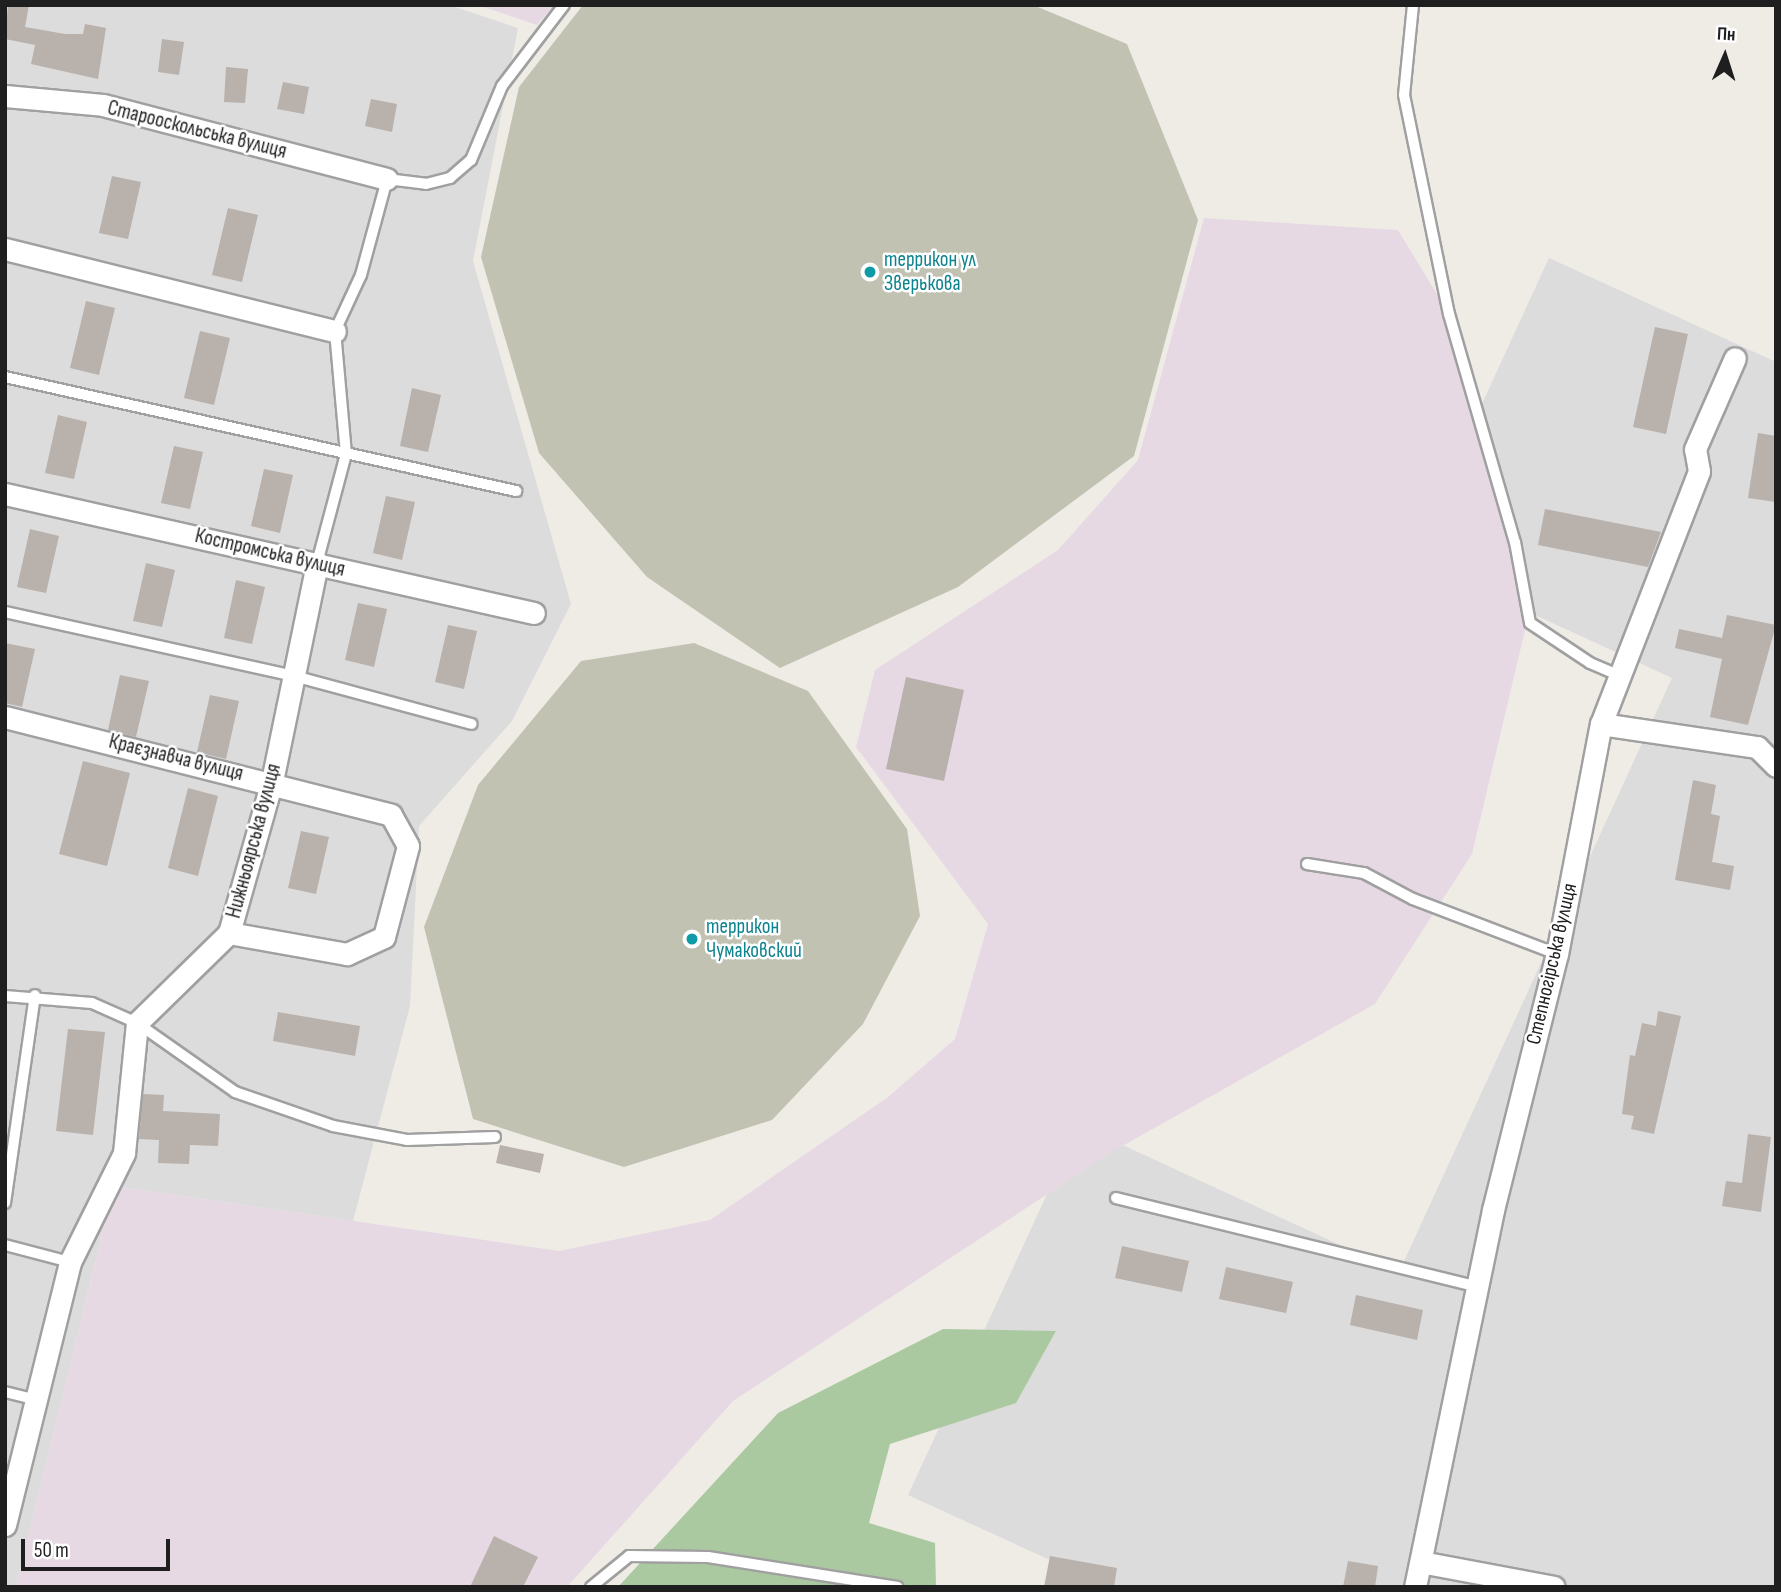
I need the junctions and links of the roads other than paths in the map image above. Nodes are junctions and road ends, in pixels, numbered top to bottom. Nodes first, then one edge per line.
1 (564, 5) edge
2 (1413, 5) edge
3 (5, 96) edge
4 (387, 179) junction
5 (5, 249) edge
6 (335, 331) junction
7 (1735, 358) dead end
8 (5, 377) edge
9 (346, 454) junction
10 (516, 491) dead end
11 (5, 494) edge
12 (317, 563) junction
13 (5, 612) edge
14 (534, 613) dead end
15 (290, 675) junction
16 (1622, 676) junction
17 (5, 717) edge
18 (471, 724) dead end
19 (1601, 724) junction
20 (1776, 766) edge
21 (272, 782) junction
22 (1307, 864) dead end
23 (229, 933) junction
24 (1557, 954) junction
25 (35, 995) junction
26 (5, 996) edge
27 (138, 1023) junction
28 (495, 1137) dead end
29 (1115, 1198) dead end
30 (5, 1203) edge
31 (5, 1245) edge
32 (70, 1262) junction
33 (1477, 1287) junction
34 (5, 1392) edge
35 (37, 1400) junction
36 (5, 1525) edge
37 (1421, 1562) junction
38 (590, 1587) edge
39 (898, 1587) edge
40 (1416, 1587) edge
41 (1554, 1587) edge

1 - 4 lane
2 - 16 lane
3 - 4 street, Старооскольська вулиця
4 - 6 lane
5 - 6 street
6 - 9 lane
7 - 16 street, Степногірська вулиця
8 - 9 lane
9 - 10 lane
9 - 12 lane
11 - 12 street, Костромська вулиця
12 - 14 street, Костромська вулиця
12 - 15 street, Нижньоярська вулиця
13 - 15 lane
15 - 18 lane
15 - 21 street, Нижньоярська вулиця
16 - 19 street, Степногірська вулиця
17 - 21 street, Краєзнавча вулиця
19 - 20 street
19 - 24 street, Степногірська вулиця
21 - 23 street, Нижньоярська вулиця
21 - 23 street, Краєзнавча вулиця
22 - 24 lane
23 - 27 street, Нижньоярська вулиця
24 - 33 street, Степногірська вулиця
25 - 26 lane
25 - 27 lane
25 - 30 lane
27 - 28 lane
27 - 32 street
29 - 33 lane
31 - 32 lane
32 - 35 street
33 - 37 street, Степногірська вулиця
34 - 35 lane
35 - 36 street
37 - 40 street, Степногірська вулиця
37 - 41 street
38 - 39 lane

